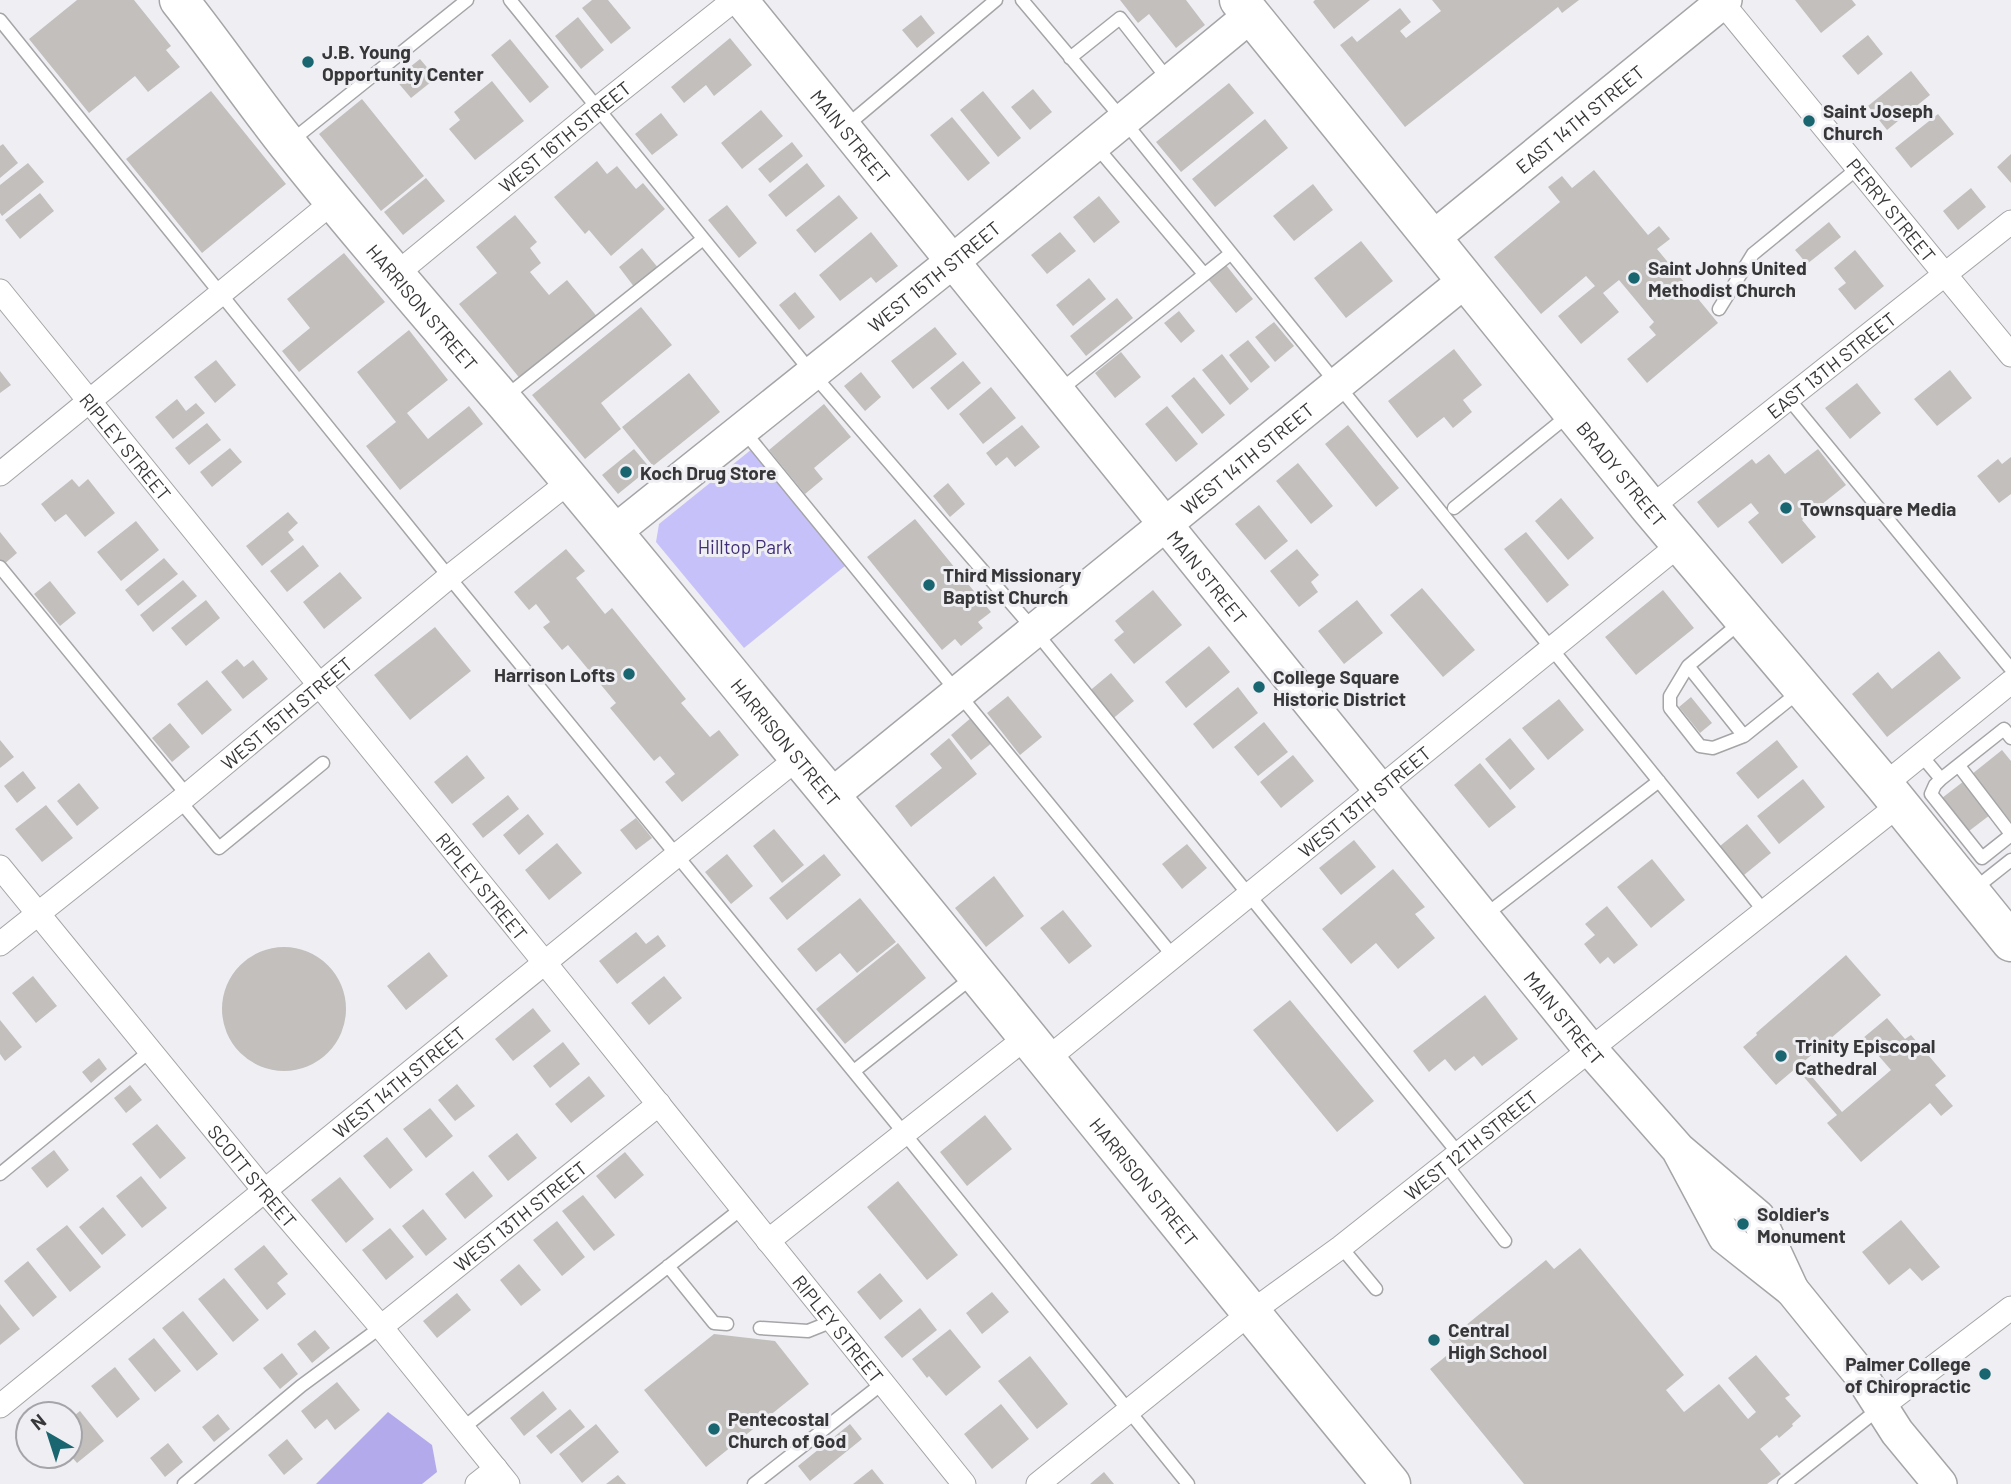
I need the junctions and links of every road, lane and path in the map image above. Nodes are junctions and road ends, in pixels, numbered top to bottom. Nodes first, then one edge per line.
1 (179, 0) edge
2 (467, 0) edge
3 (510, 0) edge
4 (734, 0) edge
5 (741, 0) edge
6 (996, 0) edge
7 (1022, 0) edge
8 (1722, 1) edge
9 (1245, 8) edge
10 (0, 20) edge
11 (1070, 58) junction
12 (1170, 82) junction
13 (597, 109) junction
14 (1124, 121) junction
15 (845, 127) junction
16 (287, 144) junction
17 (1095, 145) junction
18 (1858, 168) junction
19 (334, 201) junction
20 (2011, 222) edge
21 (1433, 238) junction
22 (703, 239) junction
23 (1230, 254) junction
24 (953, 261) junction
25 (1204, 274) junction
26 (1945, 274) junction
27 (395, 275) junction
28 (1467, 279) junction
29 (0, 291) edge
30 (220, 294) junction
31 (1719, 309) dead end
32 (2011, 355) edge
33 (812, 373) junction
34 (1337, 385) junction
35 (1059, 391) junction
36 (1788, 397) junction
37 (502, 399) junction
38 (88, 402) junction
39 (1573, 412) junction
40 (743, 429) junction
41 (0, 474) edge
42 (570, 481) junction
43 (1454, 508) dead end
44 (1650, 508) junction
45 (1166, 524) junction
46 (613, 533) junction
47 (1680, 544) junction
48 (0, 567) edge
49 (449, 577) junction
50 (1744, 620) junction
51 (1035, 631) junction
52 (1551, 649) junction
53 (1688, 666) junction
54 (2011, 669) edge
55 (2011, 682) edge
56 (320, 685) junction
57 (1802, 689) junction
58 (958, 693) junction
59 (1744, 736) junction
60 (2011, 738) edge
61 (1921, 755) junction
62 (799, 757) junction
63 (323, 763) dead end
64 (1959, 766) junction
65 (1941, 779) junction
66 (1658, 781) junction
67 (1380, 788) junction
68 (831, 796) junction
69 (183, 798) junction
70 (1920, 812) junction
71 (2011, 834) edge
72 (2000, 844) junction
73 (677, 855) junction
74 (2011, 858) edge
75 (0, 867) edge
76 (1970, 892) junction
77 (1249, 895) junction
78 (1764, 911) junction
79 (37, 913) junction
80 (1484, 916) junction
81 (2011, 942) edge
82 (0, 944) edge
83 (1172, 956) junction
84 (545, 963) junction
85 (977, 974) junction
86 (1037, 1048) junction
87 (1590, 1049) junction
88 (150, 1051) junction
89 (854, 1071) junction
90 (659, 1104) junction
91 (904, 1132) junction
92 (1452, 1158) junction
93 (0, 1174) edge
94 (264, 1190) junction
95 (741, 1209) junction
96 (768, 1241) junction
97 (1504, 1241) dead end
98 (1341, 1247) junction
99 (668, 1266) junction
100 (1376, 1289) dead end
101 (2011, 1308) edge
102 (1250, 1312) junction
103 (833, 1321) junction
104 (727, 1324) dead end
105 (381, 1327) junction
106 (760, 1328) dead end
107 (883, 1383) junction
108 (0, 1406) edge
109 (1881, 1407) junction
110 (1128, 1411) junction
111 (463, 1428) junction
112 (502, 1476) edge
113 (184, 1484) edge
114 (477, 1484) edge
115 (754, 1484) edge
116 (964, 1484) edge
117 (1038, 1484) edge
118 (1188, 1484) edge
119 (1391, 1484) edge
120 (1784, 1484) edge
121 (1940, 1484) edge

1 - 16 highway, HARRISON STREET
2 - 16 lane
3 - 13 lane
4 - 13 street, WEST 16TH STREET
5 - 15 street, MAIN STREET
6 - 15 lane
7 - 11 lane
8 - 18 street, PERRY STREET
8 - 21 street, EAST 14TH STREET
9 - 12 street, WEST 15TH STREET
9 - 21 highway, BRADY STREET
10 - 30 lane
11 - 12 lane
11 - 14 lane
12 - 14 street, WEST 15TH STREET
13 - 22 lane
13 - 27 street, WEST 16TH STREET
14 - 17 street, WEST 15TH STREET
14 - 23 lane
15 - 24 street, MAIN STREET
16 - 19 highway, HARRISON STREET
17 - 24 street, WEST 15TH STREET
17 - 25 lane
18 - 26 street, PERRY STREET
18 - 31 lane
19 - 27 highway, HARRISON STREET
19 - 30 street
20 - 26 street, EAST 13TH STREET
21 - 28 highway, BRADY STREET
22 - 33 lane
22 - 37 lane
23 - 25 lane
23 - 34 lane
24 - 33 street, WEST 15TH STREET
24 - 35 street, MAIN STREET
25 - 35 lane
26 - 32 street, PERRY STREET
26 - 36 street, EAST 13TH STREET
27 - 37 highway, HARRISON STREET
28 - 34 street, WEST 14TH STREET
28 - 39 highway, BRADY STREET
29 - 38 street, RIPLEY STREET
30 - 38 street
30 - 49 lane
33 - 40 street, WEST 15TH STREET
33 - 51 lane
34 - 45 street, WEST 14TH STREET
34 - 52 lane
35 - 45 street, MAIN STREET
36 - 44 street, EAST 13TH STREET
36 - 54 lane
37 - 42 highway, HARRISON STREET
38 - 41 street
38 - 56 street, RIPLEY STREET
39 - 43 lane
39 - 44 highway, BRADY STREET
40 - 46 street, WEST 15TH STREET
40 - 58 lane
42 - 46 highway, HARRISON STREET
42 - 49 street, WEST 15TH STREET
44 - 47 highway, BRADY STREET
45 - 51 street, WEST 14TH STREET
45 - 67 street, MAIN STREET
46 - 62 highway, HARRISON STREET
47 - 50 highway, BRADY STREET
47 - 52 street, WEST 13TH STREET
48 - 69 lane
49 - 56 street, WEST 15TH STREET
49 - 73 lane
50 - 53 lane
50 - 57 highway, BRADY STREET
51 - 58 street, WEST 14TH STREET
51 - 77 lane
52 - 66 lane
52 - 67 street, WEST 13TH STREET
53 - 59 lane
53 - 59 lane
55 - 61 street, WEST 12TH STREET
56 - 69 street, WEST 15TH STREET
56 - 84 street, RIPLEY STREET
57 - 59 lane
57 - 70 highway, BRADY STREET
58 - 68 street, WEST 14TH STREET
58 - 83 lane
60 - 64 lane
61 - 65 lane
61 - 70 street, WEST 12TH STREET
62 - 68 highway, HARRISON STREET
62 - 73 street, WEST 14TH STREET
63 - 69 lane
64 - 65 lane
64 - 71 lane
65 - 70 lane
66 - 78 lane
66 - 80 lane
67 - 77 street, WEST 13TH STREET
67 - 80 street, MAIN STREET
68 - 85 highway, HARRISON STREET
69 - 79 street, WEST 15TH STREET
70 - 72 lane
70 - 76 highway, BRADY STREET
70 - 78 street, WEST 12TH STREET
71 - 72 lane
72 - 74 lane
73 - 84 street, WEST 14TH STREET
73 - 89 lane
74 - 76 lane
75 - 79 street, SCOTT STREET
76 - 81 highway, BRADY STREET
77 - 83 street, WEST 13TH STREET
77 - 92 lane
78 - 87 street, WEST 12TH STREET
79 - 82 street, WEST 15TH STREET
79 - 88 street, SCOTT STREET
80 - 87 street, MAIN STREET
83 - 86 street, WEST 13TH STREET
84 - 90 street, RIPLEY STREET
84 - 94 street, WEST 14TH STREET
85 - 86 highway, HARRISON STREET
85 - 89 lane
86 - 91 street, WEST 13TH STREET
86 - 102 highway, HARRISON STREET
87 - 92 street, WEST 12TH STREET
87 - 109 street, MAIN STREET
88 - 93 lane
88 - 94 street, SCOTT STREET
89 - 91 lane
90 - 95 street, RIPLEY STREET
90 - 105 street, WEST 13TH STREET
91 - 96 street, WEST 13TH STREET
91 - 110 lane
92 - 97 lane
92 - 98 street, WEST 12TH STREET
94 - 105 street, SCOTT STREET
94 - 108 street, WEST 14TH STREET
95 - 96 street, RIPLEY STREET
95 - 99 lane
96 - 103 street, RIPLEY STREET
98 - 100 lane
98 - 102 street, WEST 12TH STREET
99 - 104 lane
99 - 111 lane
101 - 109 street
102 - 110 street, WEST 12TH STREET
102 - 119 highway, HARRISON STREET
103 - 106 lane
103 - 107 street, RIPLEY STREET
105 - 111 street, SCOTT STREET
105 - 113 lane
107 - 115 lane
107 - 116 street, RIPLEY STREET
109 - 120 lane
109 - 121 street, MAIN STREET
110 - 117 street, WEST 12TH STREET
110 - 118 lane
111 - 112 street, SCOTT STREET
112 - 114 street

